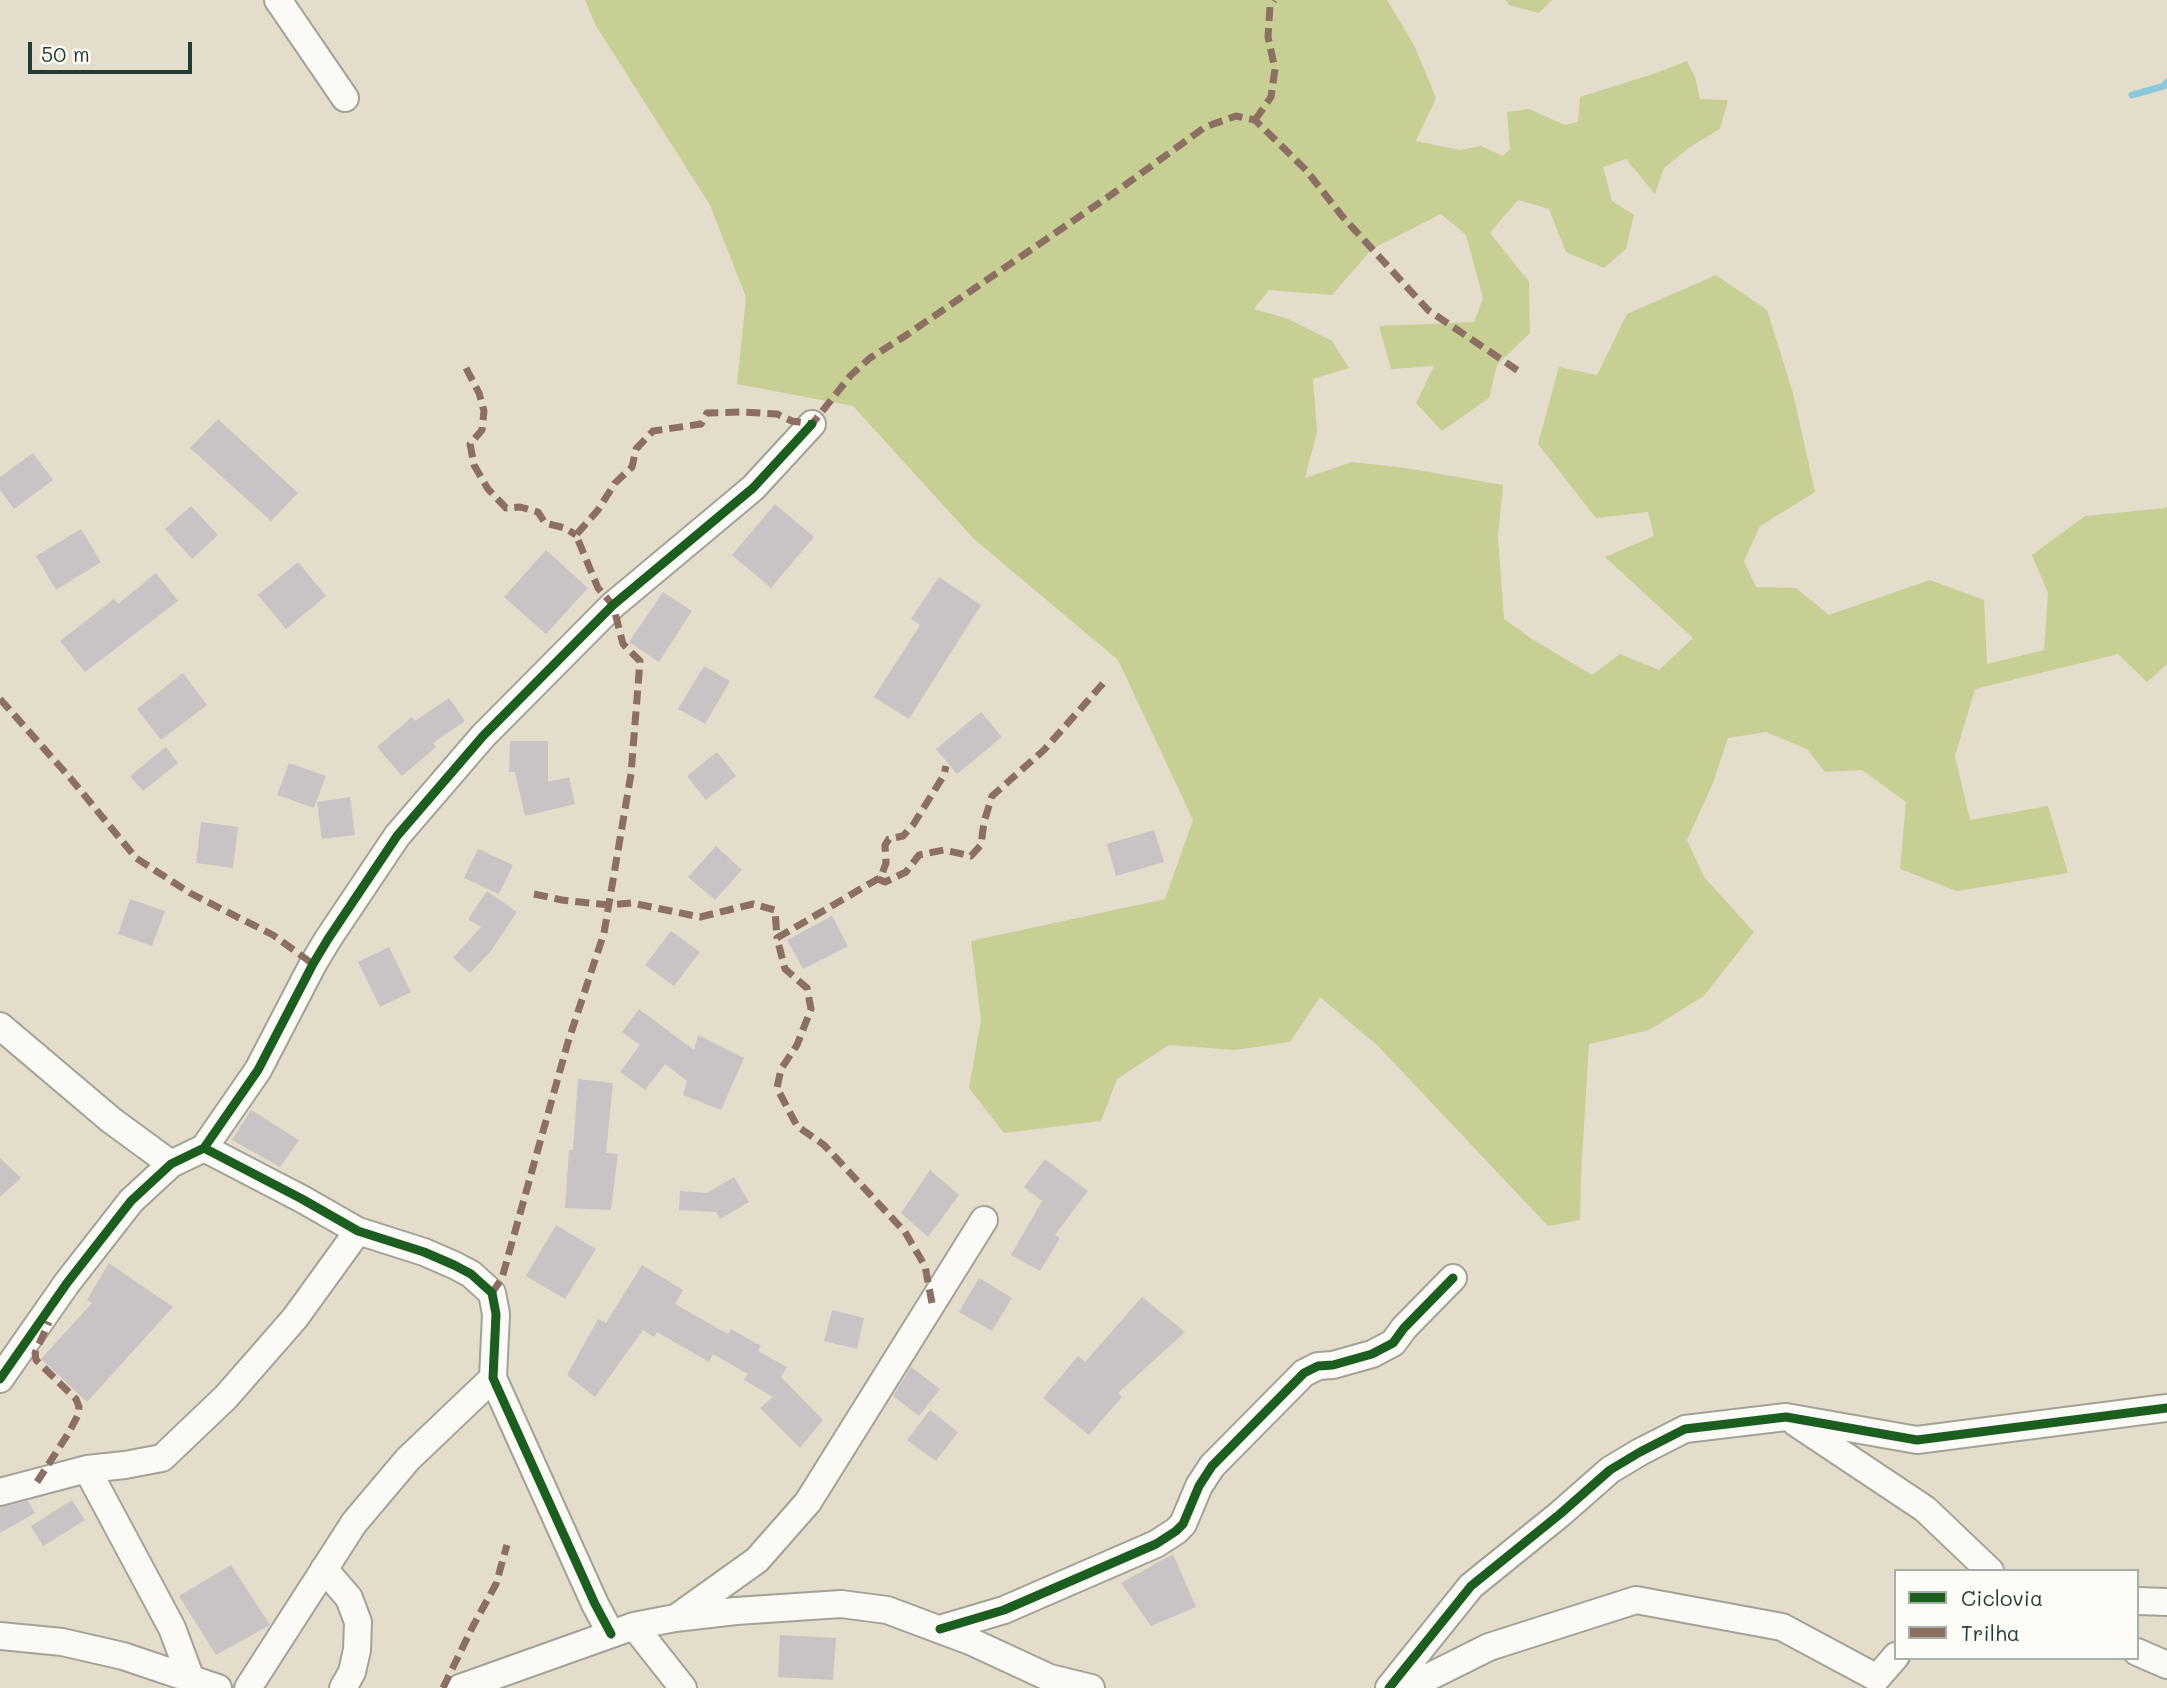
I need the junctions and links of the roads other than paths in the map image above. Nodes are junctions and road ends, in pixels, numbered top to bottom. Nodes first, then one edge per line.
1 (278, 0) edge
2 (345, 97) dead end
3 (811, 424) dead end
4 (0, 1026) edge
5 (204, 1147) junction
6 (171, 1164) junction
7 (984, 1220) dead end
8 (358, 1231) junction
9 (1453, 1278) dead end
10 (493, 1378) junction
11 (0, 1379) edge
12 (2167, 1408) edge
13 (1786, 1417) junction
14 (87, 1469) junction
15 (0, 1492) edge
16 (324, 1569) junction
17 (1988, 1569) edge
18 (2139, 1601) edge
19 (2167, 1602) edge
20 (675, 1618) junction
21 (940, 1629) junction
22 (622, 1630) junction
23 (0, 1636) edge
24 (2139, 1653) edge
25 (1894, 1658) edge
26 (2167, 1665) edge
27 (191, 1679) junction
28 (218, 1688) edge
29 (248, 1688) edge
30 (343, 1688) edge
31 (460, 1688) edge
32 (683, 1688) edge
33 (1091, 1688) edge
34 (1390, 1688) edge
35 (1407, 1688) edge

1 - 2 street
3 - 5 street
4 - 6 street
5 - 6 street
5 - 8 street
6 - 11 street
7 - 20 street
8 - 10 street
8 - 14 street
9 - 21 street
10 - 16 street
10 - 22 street
12 - 13 street
13 - 17 street
13 - 34 street
14 - 15 street
14 - 27 street
16 - 29 street
16 - 30 street
18 - 19 street
20 - 21 street
20 - 22 street
21 - 33 street
22 - 31 street
22 - 32 street
23 - 27 street
24 - 26 street
25 - 35 street
27 - 28 street

